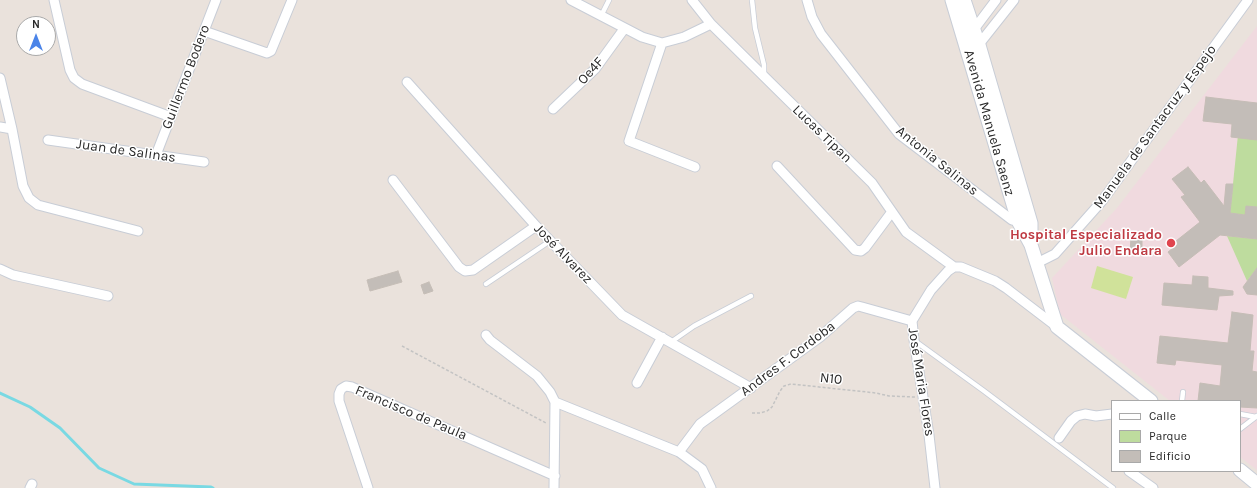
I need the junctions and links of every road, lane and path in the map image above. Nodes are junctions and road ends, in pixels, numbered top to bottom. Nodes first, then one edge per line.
1 (54, 0) edge
2 (216, 0) edge
3 (292, 0) edge
4 (571, 0) edge
5 (609, 0) edge
6 (692, 0) edge
7 (752, 0) edge
8 (807, 0) edge
9 (952, 0) edge
10 (964, 0) edge
11 (996, 0) edge
12 (1014, 0) edge
13 (1248, 0) edge
14 (601, 16) junction
15 (710, 24) junction
16 (624, 29) junction
17 (974, 30) junction
18 (204, 31) junction
19 (965, 41) junction
20 (662, 43) junction
21 (979, 45) junction
22 (969, 57) junction
23 (764, 77) junction
24 (0, 78) edge
25 (407, 82) dead end
26 (554, 109) dead end
27 (171, 117) junction
28 (0, 127) edge
29 (12, 129) junction
30 (48, 140) dead end
31 (156, 155) junction
32 (204, 162) dead end
33 (777, 166) dead end
34 (695, 167) dead end
35 (393, 180) dead end
36 (891, 213) junction
37 (1024, 222) junction
38 (536, 226) junction
39 (138, 231) dead end
40 (550, 241) junction
41 (1037, 263) junction
42 (954, 267) junction
43 (0, 270) edge
44 (486, 284) dead end
45 (108, 296) dead end
46 (751, 296) dead end
47 (912, 321) junction
48 (1056, 328) junction
49 (486, 335) dead end
50 (662, 337) junction
51 (914, 340) junction
52 (670, 342) junction
53 (402, 346) dead end
54 (637, 383) dead end
55 (751, 388) junction
56 (1183, 392) dead end
57 (922, 396) junction
58 (1150, 400) edge
59 (1182, 400) edge
60 (556, 402) junction
61 (752, 413) dead end
62 (1111, 414) edge
63 (1241, 414) edge
64 (1256, 416) edge
65 (554, 428) junction
66 (1241, 428) edge
67 (1059, 438) dead end
68 (679, 452) junction
69 (1241, 471) edge
70 (1130, 472) edge
71 (555, 476) junction
72 (1257, 484) edge
73 (368, 488) edge
74 (554, 488) edge
75 (711, 488) edge
76 (935, 488) edge
77 (1113, 488) edge
78 (1153, 488) edge

1 - 27 street
2 - 18 street, Guillermo Bodero
3 - 18 street
4 - 14 street
5 - 14 lane
6 - 15 street, Lucas Tipan
7 - 23 lane
8 - 37 street, Antonia Salinas
9 - 19 street, Avenida Manuela Saenz
10 - 17 street, Avenida Manuela Saenz
11 - 17 street
12 - 21 street
13 - 41 street, Manuela de Santacruz y Espejo
14 - 16 street
15 - 20 street
15 - 23 street, Lucas Tipan
16 - 20 street
16 - 26 street, Oe4F
17 - 19 street
17 - 21 street, Avenida Manuela Saenz
18 - 27 street, Guillermo Bodero
19 - 22 street, Avenida Manuela Saenz
20 - 34 street
21 - 22 street
21 - 37 street, Avenida Manuela Saenz
22 - 37 street, Avenida Manuela Saenz
23 - 36 street, Lucas Tipan
24 - 29 street
25 - 38 street, José Alvarez
27 - 31 street, Guillermo Bodero
28 - 29 street
29 - 39 street
30 - 31 street, Juan de Salinas
31 - 32 street, Juan de Salinas
33 - 36 street
35 - 38 street
36 - 42 street, Lucas Tipan
37 - 41 street, Avenida Manuela Saenz
38 - 40 street, José Alvarez
40 - 44 lane
40 - 50 street, José Alvarez
41 - 48 street, Avenida Manuela Saenz
42 - 47 street, José Maria Flores
42 - 48 street, Lucas Tipan
43 - 45 street
46 - 52 lane
47 - 51 street, José Maria Flores
47 - 55 street, Andres F. Cordoba
48 - 58 street
49 - 60 street
50 - 52 street, José Alvarez
50 - 54 street
51 - 57 street, José Maria Flores
51 - 77 lane
52 - 55 street, José Alvarez
53 - 65 path
55 - 68 street, Andres F. Cordoba
56 - 59 lane
57 - 61 path, N10
57 - 76 street, José Maria Flores
60 - 65 street
60 - 68 street
62 - 67 street
63 - 64 lane
64 - 66 lane
65 - 71 street
68 - 75 street
69 - 72 street
70 - 78 street
71 - 73 street, Francisco de Paula
71 - 74 street

